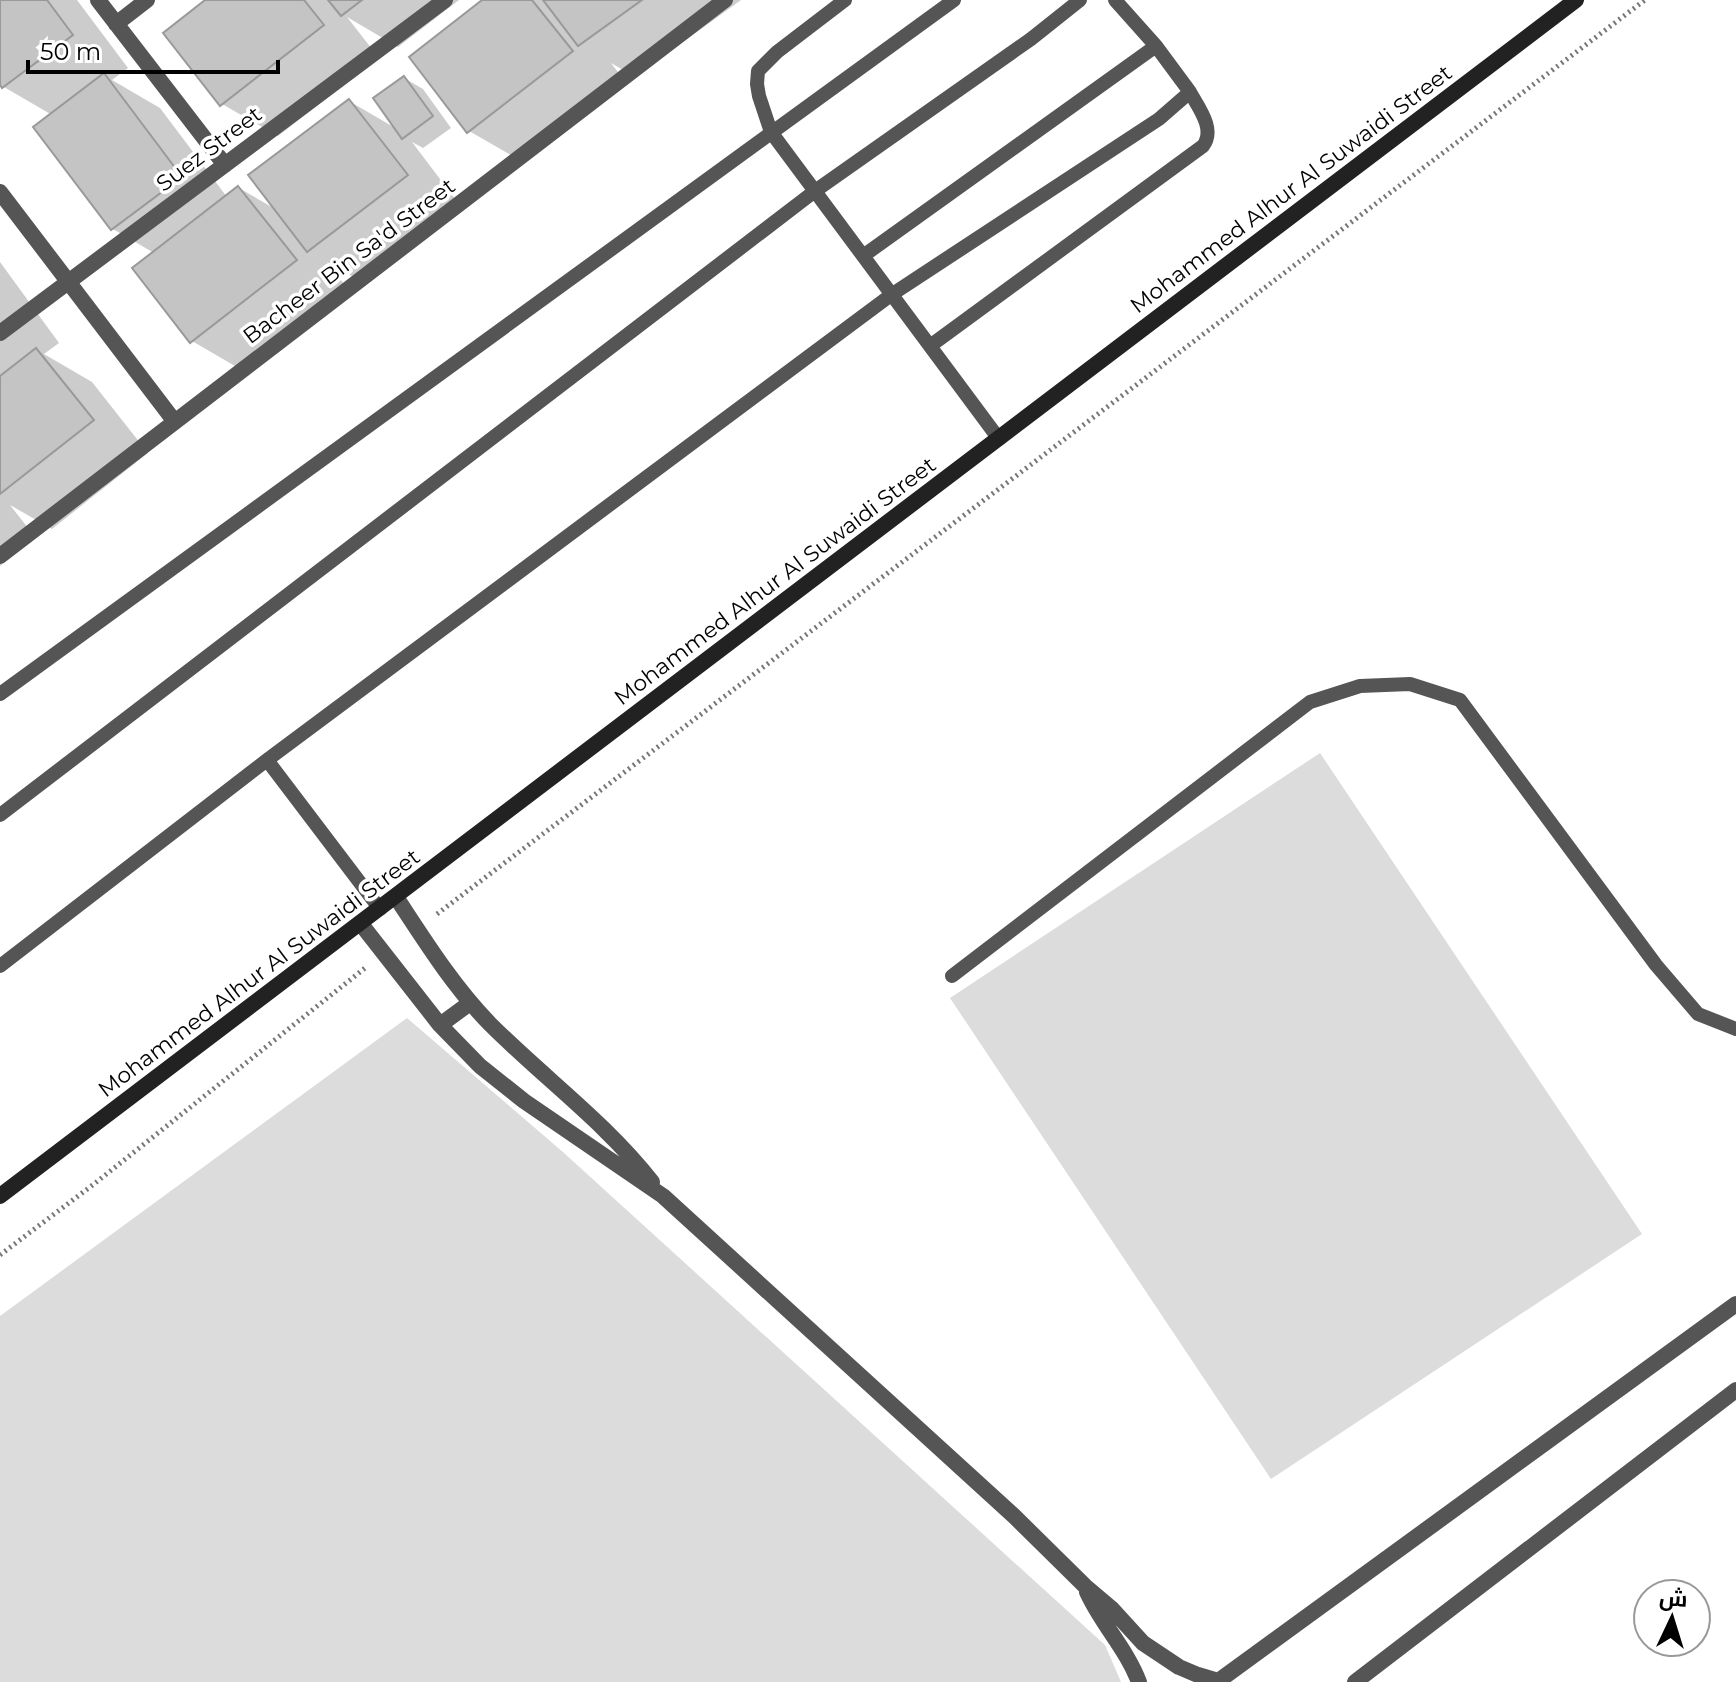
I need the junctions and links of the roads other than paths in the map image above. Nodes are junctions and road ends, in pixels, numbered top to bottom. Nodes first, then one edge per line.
1 (98, 0) edge
2 (147, 0) edge
3 (445, 0) edge
4 (725, 0) edge
5 (845, 0) edge
6 (954, 0) edge
7 (1080, 0) edge
8 (1115, 0) edge
9 (1576, 0) edge
10 (116, 24) junction
11 (1156, 46) junction
12 (1190, 92) junction
13 (771, 132) junction
14 (225, 165) junction
15 (815, 191) junction
16 (0, 192) edge
17 (863, 256) junction
18 (69, 283) junction
19 (891, 295) junction
20 (0, 333) edge
21 (930, 346) junction
22 (175, 422) junction
23 (999, 439) junction
24 (0, 556) edge
25 (0, 694) edge
26 (267, 760) junction
27 (0, 815) edge
28 (396, 897) junction
29 (380, 909) junction
30 (361, 924) junction
31 (0, 966) edge
32 (952, 976) dead end
33 (470, 1003) junction
34 (440, 1025) junction
35 (1736, 1029) edge
36 (0, 1196) edge
37 (663, 1196) junction
38 (1736, 1304) edge
39 (1736, 1390) edge
40 (1085, 1586) junction
41 (1139, 1682) edge
42 (1218, 1682) edge
43 (1355, 1682) edge

1 - 10 street
2 - 10 street
3 - 14 street, Suez Street
4 - 22 street, Bacheer Bin Sa'd Street
5 - 13 lane
6 - 13 lane
7 - 15 lane
8 - 11 lane
9 - 23 street, Mohammed Alhur Al Suwaidi Street
10 - 14 street
11 - 12 lane
11 - 17 lane
12 - 19 lane
12 - 21 lane
13 - 15 lane
13 - 25 lane
14 - 18 street, Suez Street
15 - 17 lane
15 - 27 lane
16 - 18 street
17 - 19 lane
18 - 20 street, Suez Street
18 - 22 street
19 - 21 lane
19 - 26 lane
21 - 23 lane
22 - 24 street, Bacheer Bin Sa'd Street
23 - 28 street, Mohammed Alhur Al Suwaidi Street
26 - 29 lane
26 - 31 lane
28 - 29 street, Mohammed Alhur Al Suwaidi Street
28 - 33 street
29 - 30 street, Mohammed Alhur Al Suwaidi Street
30 - 34 street
30 - 36 street, Mohammed Alhur Al Suwaidi Street
32 - 35 lane
33 - 34 street
33 - 37 street
34 - 37 street
37 - 40 street
38 - 42 street
39 - 43 street
40 - 41 street
40 - 42 street

